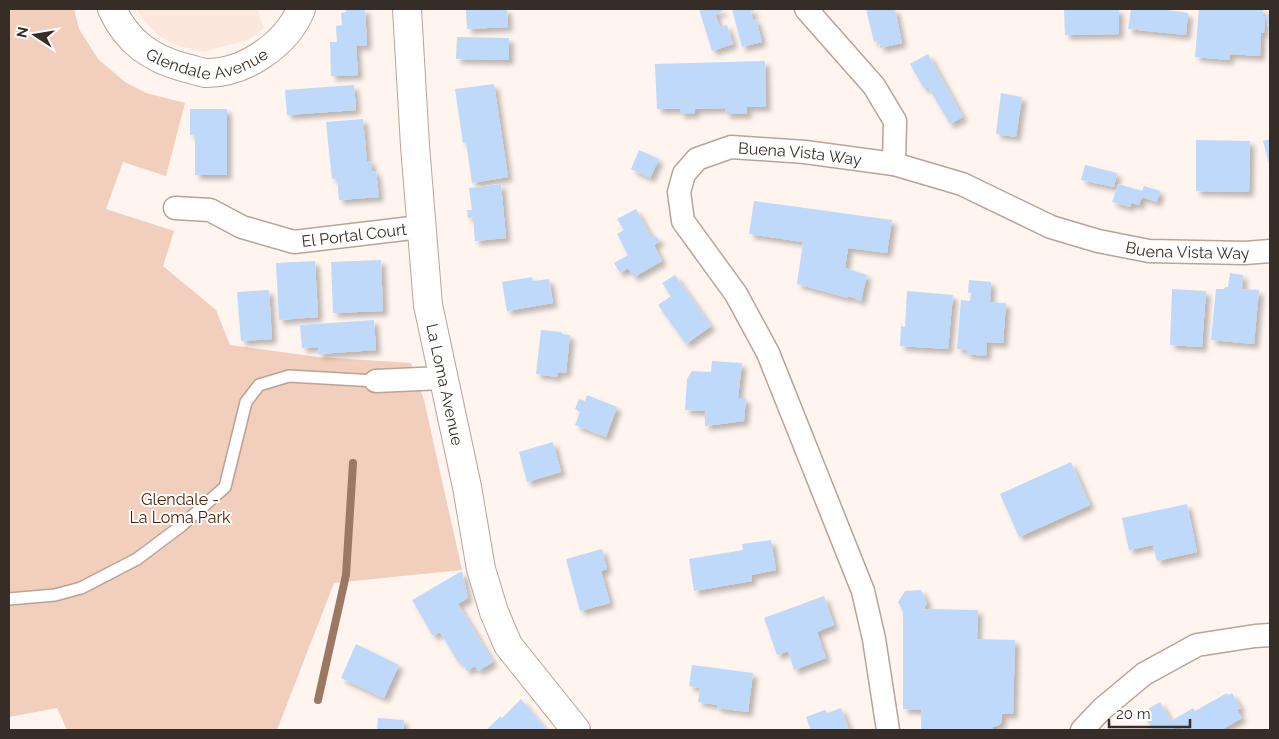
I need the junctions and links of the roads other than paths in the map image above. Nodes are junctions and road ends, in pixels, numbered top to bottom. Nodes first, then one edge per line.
1 (112, 9) edge
2 (302, 9) edge
3 (407, 9) edge
4 (806, 9) edge
5 (894, 164) junction
6 (174, 208) dead end
7 (420, 227) junction
8 (1270, 251) edge
9 (442, 378) junction
10 (376, 381) joint
11 (9, 599) edge
12 (1270, 635) edge
13 (576, 730) edge
14 (888, 730) edge
15 (1082, 730) edge

1 - 2 street, Glendale Avenue
3 - 7 street, La Loma Avenue
4 - 5 street
5 - 8 street, Buena Vista Way
5 - 14 street, Buena Vista Way
6 - 7 street, El Portal Court
7 - 9 street, La Loma Avenue
9 - 10 street
9 - 13 street, La Loma Avenue
10 - 11 lane
12 - 15 street

